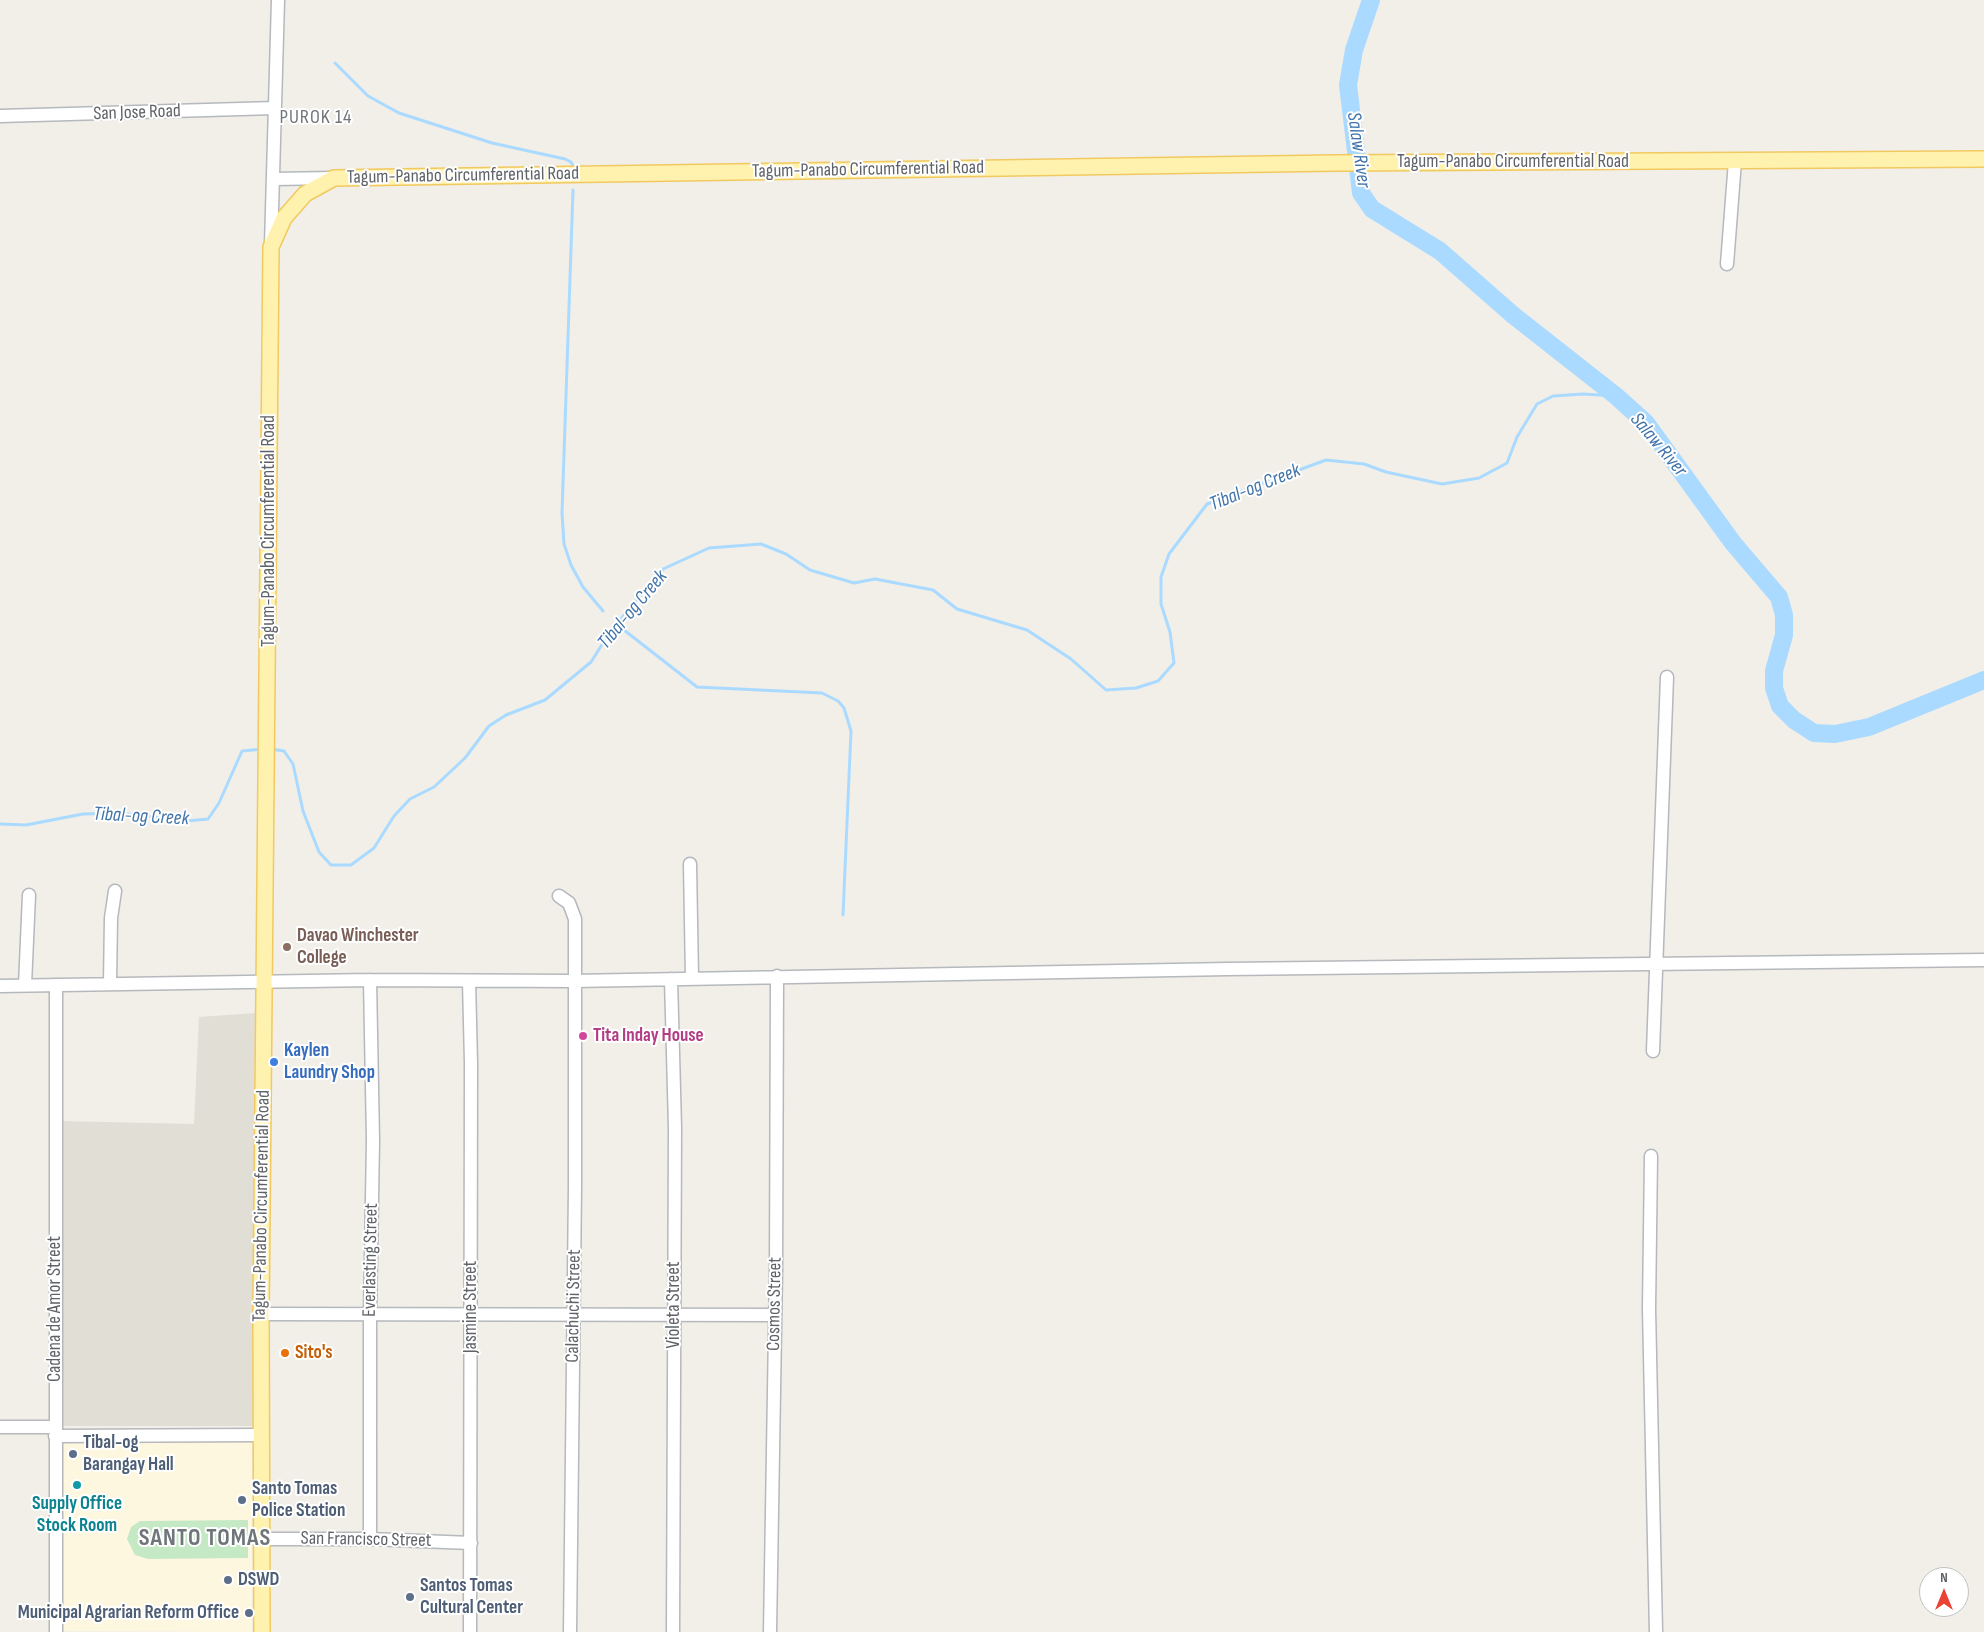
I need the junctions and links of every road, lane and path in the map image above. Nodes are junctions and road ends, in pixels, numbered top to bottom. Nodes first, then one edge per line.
1 (278, 0) edge
2 (275, 108) junction
3 (0, 116) edge
4 (1984, 159) edge
5 (1735, 161) junction
6 (334, 178) junction
7 (272, 179) junction
8 (271, 247) junction
9 (1727, 264) dead end
10 (1667, 677) dead end
11 (690, 864) dead end
12 (115, 891) dead end
13 (29, 895) dead end
14 (559, 896) dead end
15 (1984, 960) edge
16 (1657, 965) junction
17 (777, 976) junction
18 (692, 978) junction
19 (671, 979) junction
20 (370, 980) junction
21 (469, 981) junction
22 (574, 981) junction
23 (110, 983) junction
24 (265, 983) junction
25 (25, 985) junction
26 (56, 985) junction
27 (0, 986) edge
28 (1653, 1051) dead end
29 (1651, 1156) dead end
30 (674, 1313) junction
31 (260, 1314) junction
32 (370, 1314) junction
33 (471, 1314) junction
34 (573, 1314) junction
35 (775, 1315) junction
36 (0, 1427) edge
37 (55, 1431) junction
38 (261, 1435) junction
39 (262, 1539) junction
40 (370, 1539) junction
41 (471, 1543) junction
42 (56, 1632) edge
43 (262, 1632) edge
44 (470, 1632) edge
45 (570, 1632) edge
46 (673, 1632) edge
47 (770, 1632) edge
48 (1656, 1632) edge

1 - 2 street
2 - 3 street, San Jose Road
2 - 7 street
4 - 5 main road, Tagum-Panabo Circumferential Road
5 - 6 main road, Tagum-Panabo Circumferential Road
5 - 9 street
6 - 7 street
6 - 8 main road, Tagum-Panabo Circumferential Road
7 - 8 street
8 - 24 main road, Tagum-Panabo Circumferential Road
10 - 16 street
11 - 18 street
12 - 23 street
13 - 25 street
14 - 22 street, Calachuchi Street
15 - 16 street
16 - 17 street
16 - 28 street
17 - 18 street
17 - 35 street, Cosmos Street
18 - 19 street
19 - 22 street
19 - 30 street, Violeta Street
20 - 21 street
20 - 24 street
20 - 32 street, Everlasting Street
21 - 22 street
21 - 33 street, Jasmine Street
22 - 34 street, Calachuchi Street
23 - 24 street
23 - 26 street
24 - 31 main road, Tagum-Panabo Circumferential Road
25 - 26 street
25 - 27 street
26 - 37 street, Cadena de Amor Street
29 - 48 street
30 - 34 street
30 - 35 street
30 - 46 street, Violeta Street
31 - 32 street
31 - 38 main road, Tagum-Panabo Circumferential Road
32 - 33 street
32 - 40 street, Everlasting Street
33 - 34 street
33 - 41 street, Jasmine Street
34 - 45 street, Calachuchi Street
35 - 47 street, Cosmos Street
36 - 37 street
37 - 38 street
37 - 42 street, Cadena de Amor Street
38 - 39 main road, Tagum-Panabo Circumferential Road
39 - 40 street, San Francisco Street
39 - 43 main road, Tagum-Panabo Circumferential Road
40 - 41 street, San Francisco Street
41 - 44 street, Jasmine Street

